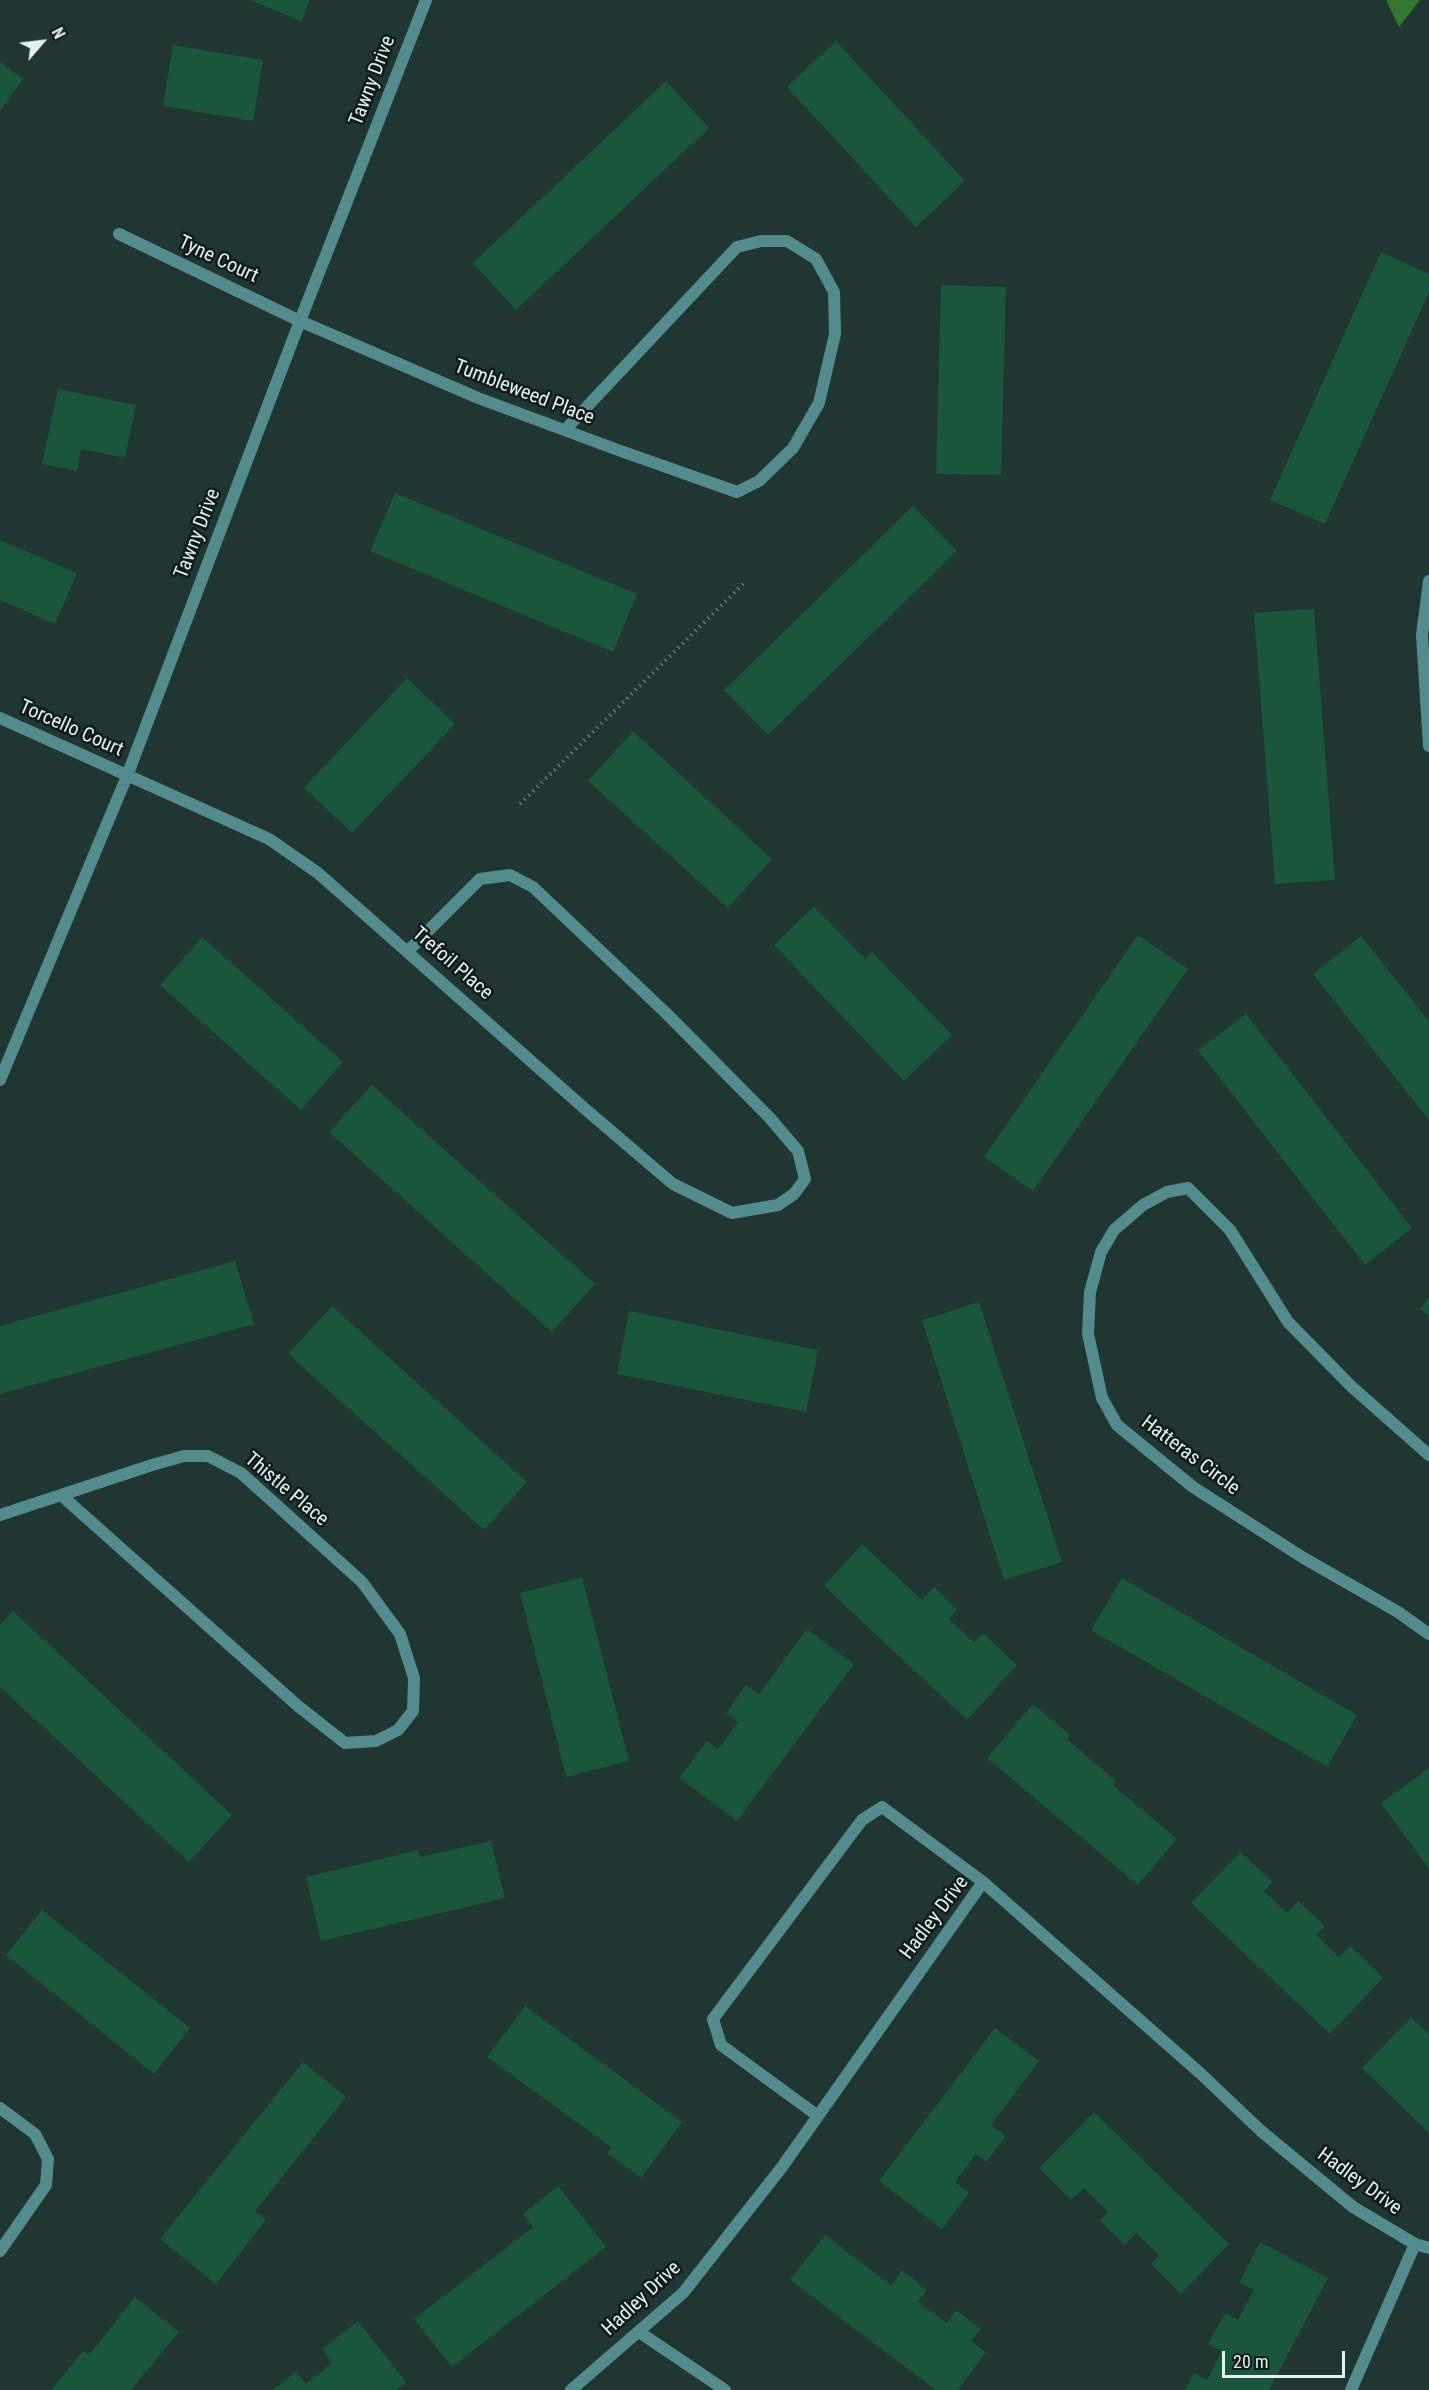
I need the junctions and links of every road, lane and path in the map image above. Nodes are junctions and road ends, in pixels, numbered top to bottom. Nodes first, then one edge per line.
1 (426, 0) edge
2 (119, 234) dead end
3 (300, 321) junction
4 (565, 430) junction
5 (1429, 581) edge
6 (745, 582) dead end
7 (0, 718) edge
8 (1429, 746) edge
9 (127, 776) junction
10 (520, 804) dead end
11 (408, 951) junction
12 (0, 1080) edge
13 (1429, 1455) edge
14 (61, 1495) junction
15 (0, 1515) edge
16 (1429, 1634) edge
17 (982, 1882) junction
18 (0, 2108) edge
19 (818, 2115) junction
20 (1415, 2244) junction
21 (1429, 2248) edge
22 (0, 2251) edge
23 (639, 2332) junction
24 (571, 2390) edge
25 (725, 2390) edge
26 (1351, 2390) edge

1 - 3 street, Tawny Drive
2 - 3 street, Tyne Court
3 - 4 street, Tumbleweed Place
3 - 9 street, Tawny Drive
4 - 4 street, Tumbleweed Place
5 - 8 street
6 - 10 path
7 - 9 street, Torcello Court
9 - 11 street, Trefoil Place
9 - 12 street, Tawny Drive
11 - 11 street, Trefoil Place
13 - 16 street, Hatteras Circle
14 - 14 street, Thistle Place
14 - 15 street, Thistle Place
17 - 19 street, Hadley Drive
17 - 19 street
17 - 20 street, Hadley Drive
18 - 22 street
19 - 23 street, Hadley Drive
20 - 21 street, Hadley Drive
20 - 26 street
23 - 24 street, Hadley Drive
23 - 25 street

